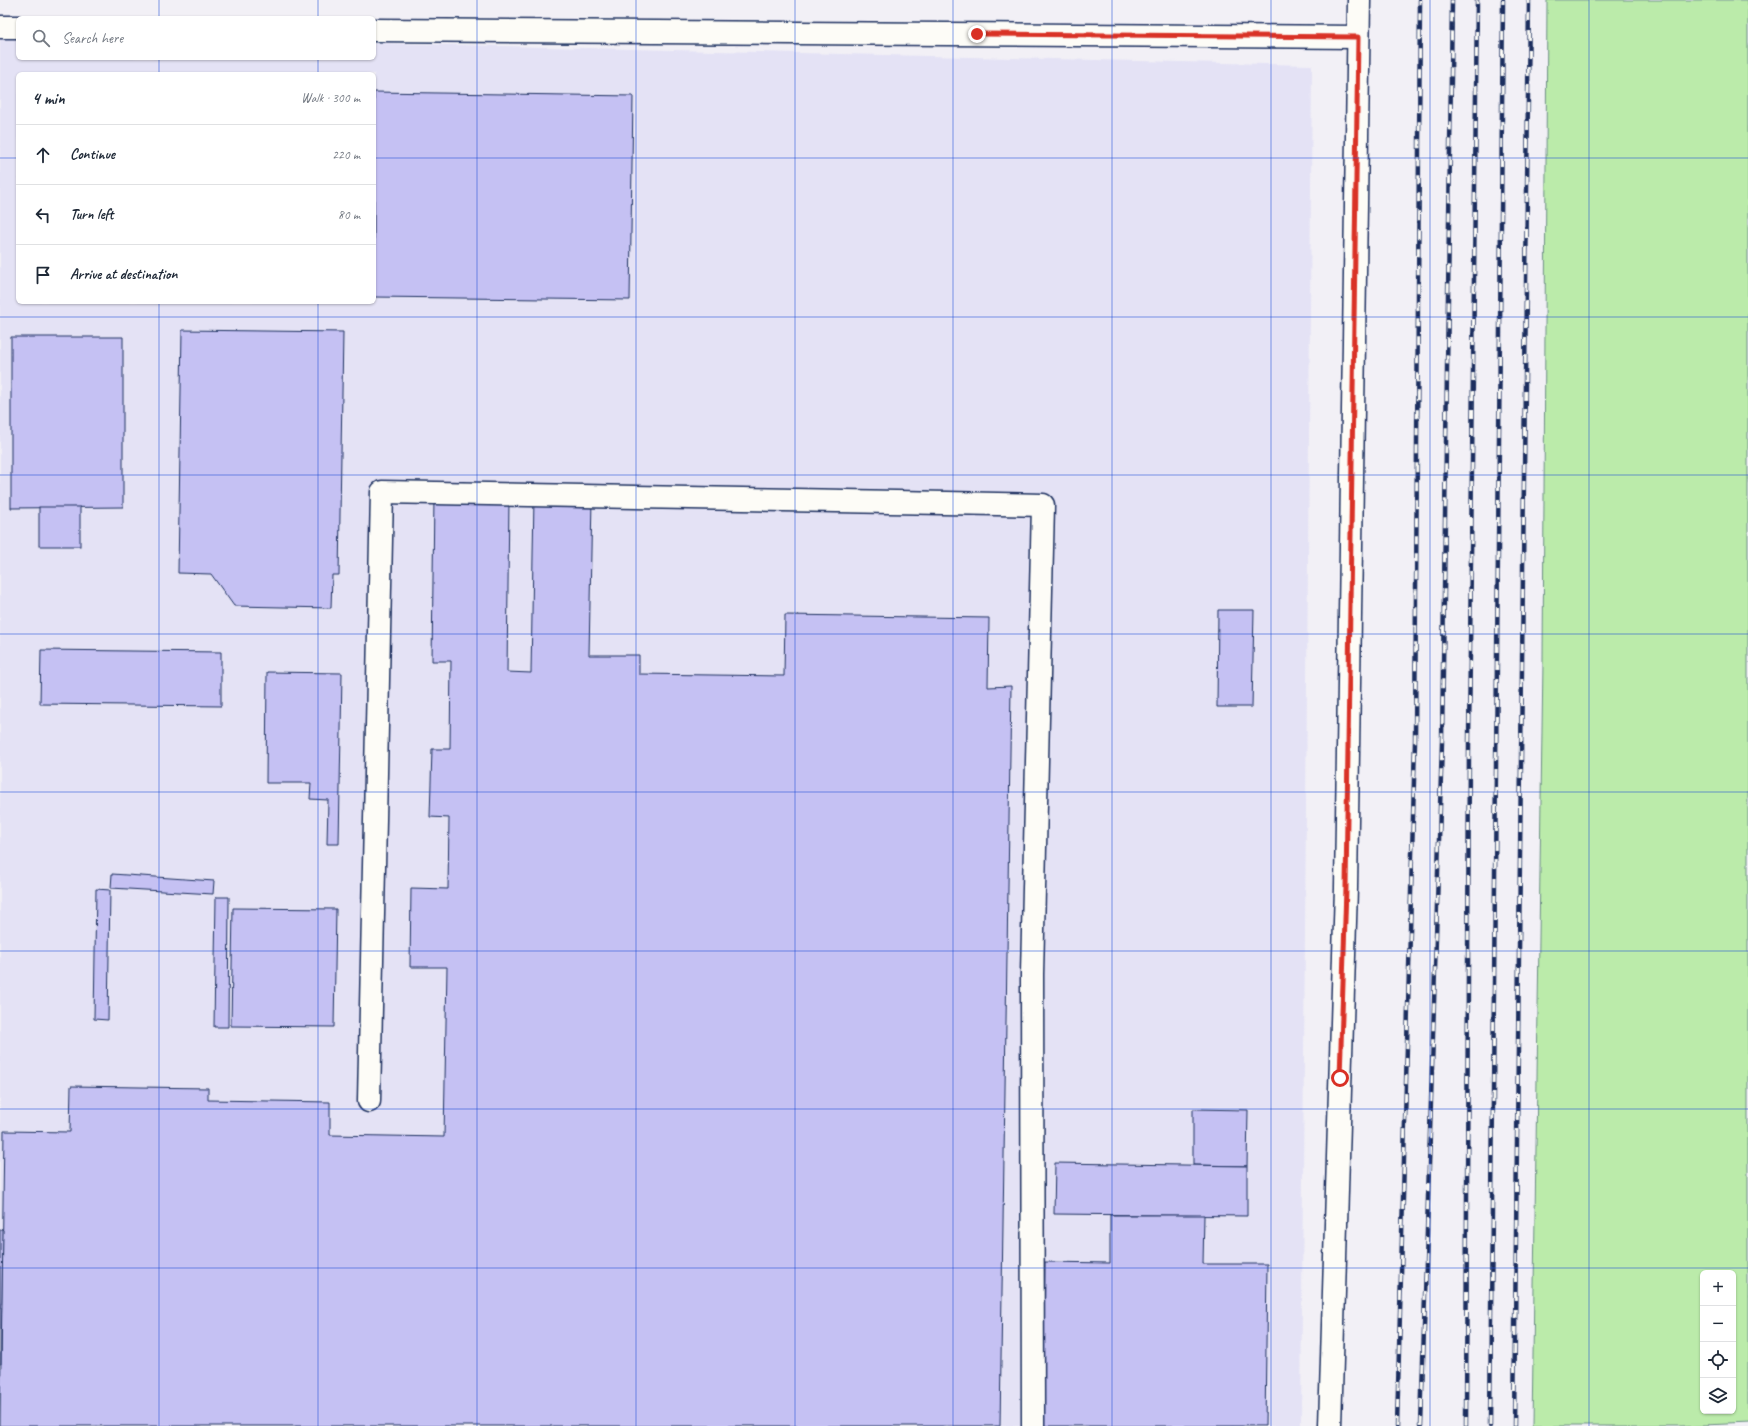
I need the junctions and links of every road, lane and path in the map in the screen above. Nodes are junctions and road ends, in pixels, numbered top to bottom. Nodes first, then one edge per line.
1 (1358, 0) edge
2 (0, 27) edge
3 (16, 27) edge
4 (376, 30) edge
5 (1358, 37) junction
6 (369, 1101) dead end
7 (1033, 1426) edge
8 (1330, 1426) edge

1 - 5 street
2 - 3 street
4 - 5 street
5 - 8 street
6 - 7 street

